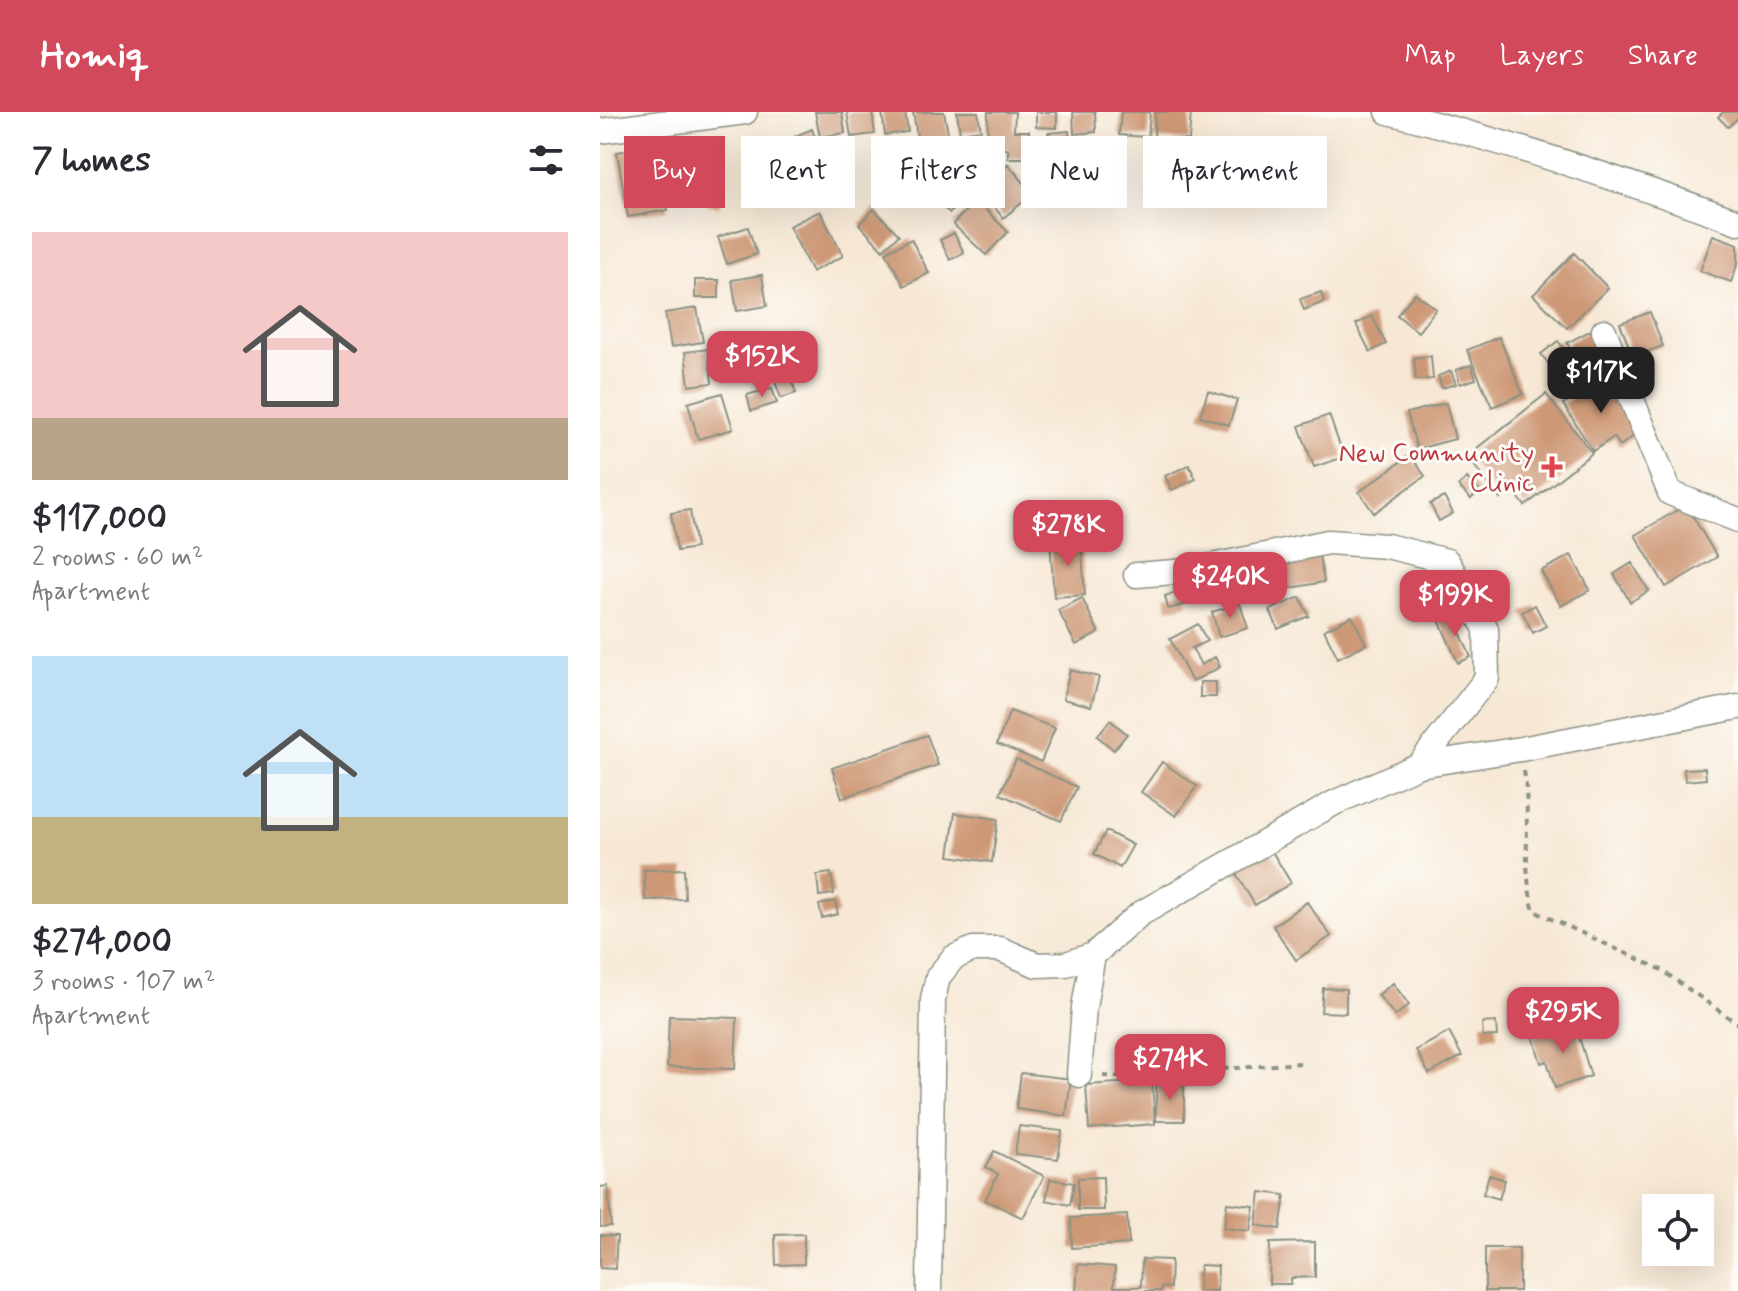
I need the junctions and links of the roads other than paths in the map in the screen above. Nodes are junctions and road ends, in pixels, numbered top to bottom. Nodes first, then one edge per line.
1 (745, 112) edge
2 (1388, 112) edge
3 (600, 131) edge
4 (1738, 222) edge
5 (1604, 331) dead end
6 (1738, 520) edge
7 (1136, 575) dead end
8 (1738, 707) edge
9 (1419, 765) junction
10 (1093, 955) junction
11 (1079, 1075) road end
12 (929, 1291) edge

1 - 3 street
2 - 4 street
5 - 6 street
7 - 9 street
8 - 9 street
9 - 10 street
10 - 11 street
10 - 12 street

